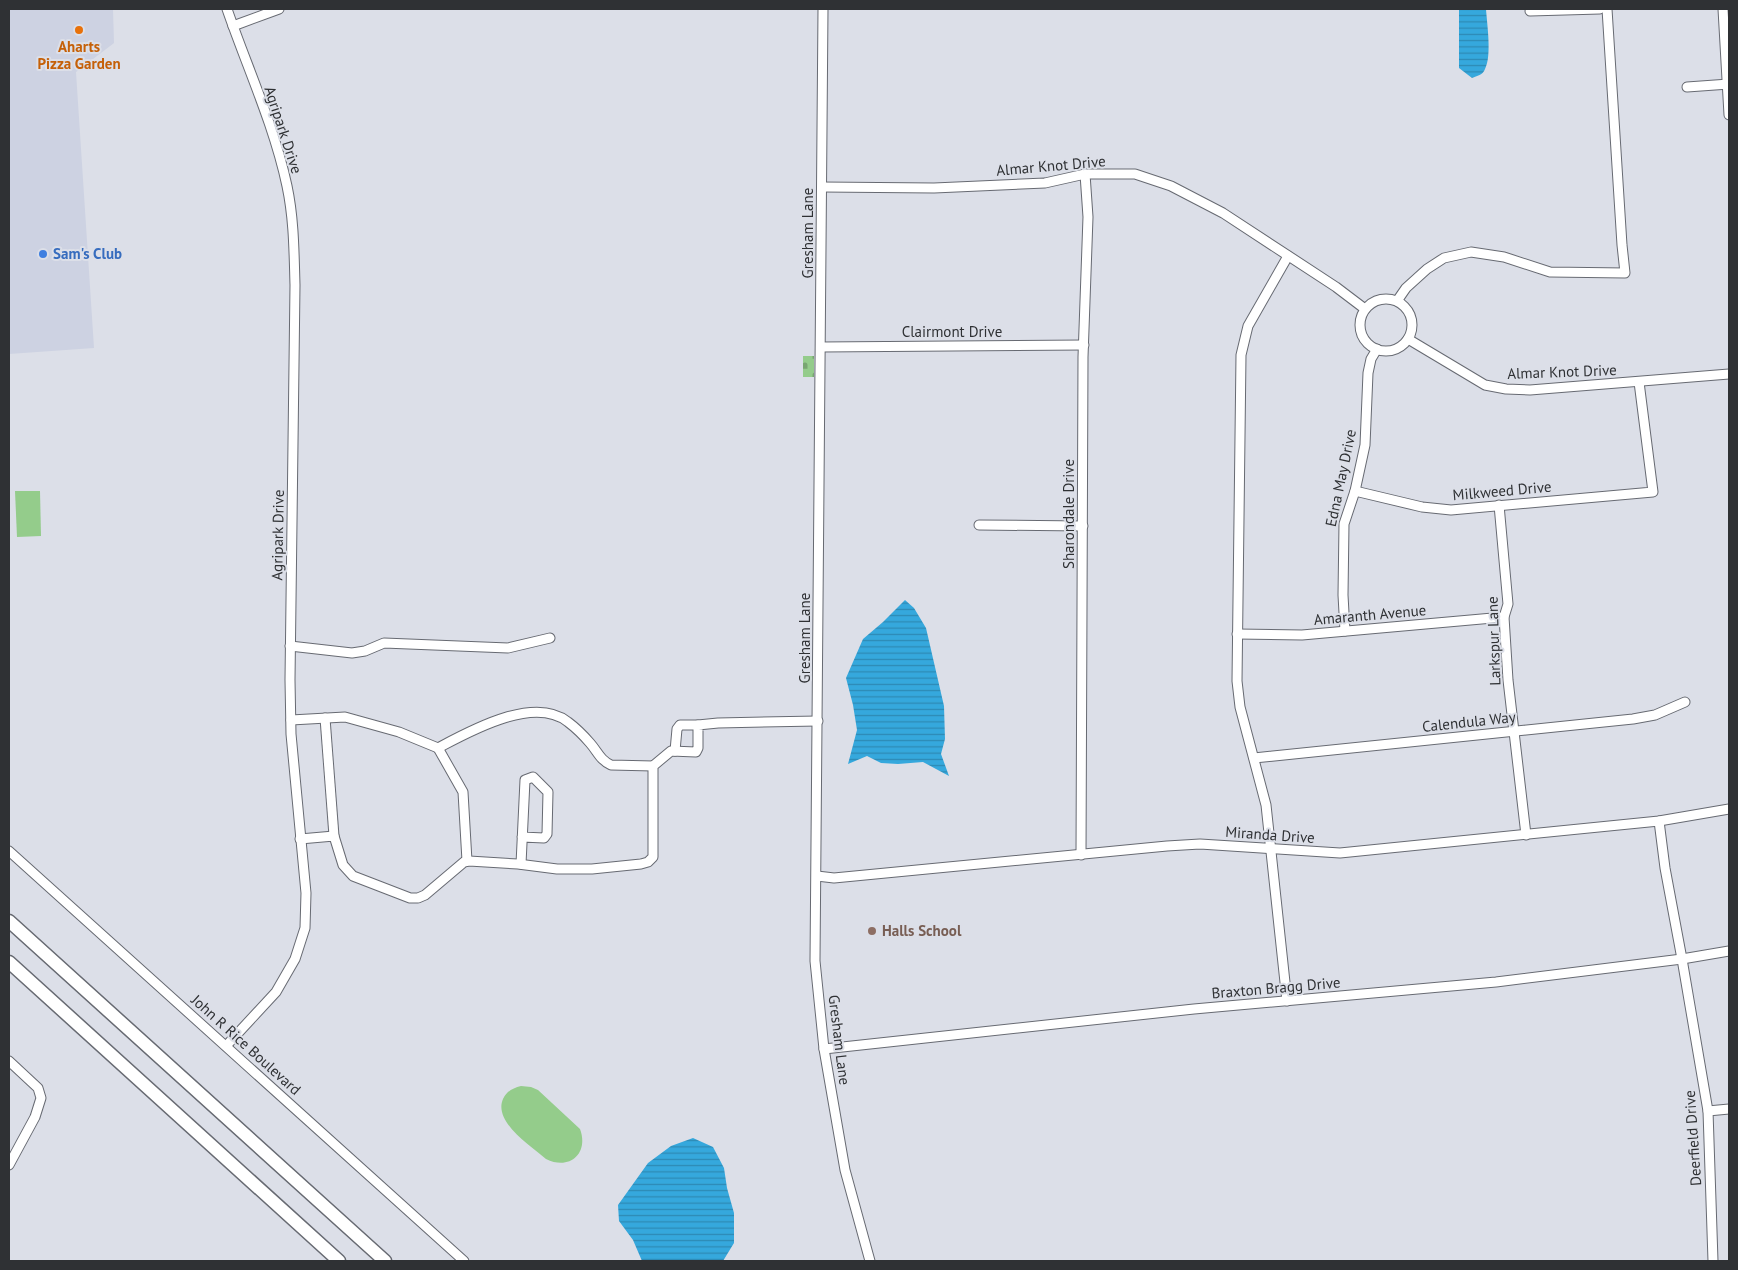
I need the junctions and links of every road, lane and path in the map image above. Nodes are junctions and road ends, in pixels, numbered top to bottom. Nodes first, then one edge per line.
1 (226, 9) edge
2 (279, 9) edge
3 (823, 9) edge
4 (1600, 9) edge
5 (1607, 9) edge
6 (1723, 9) edge
7 (1530, 11) dead end
8 (232, 26) junction
9 (1728, 84) edge
10 (1687, 87) dead end
11 (1729, 114) edge
12 (1085, 174) junction
13 (822, 187) junction
14 (1288, 256) junction
15 (1397, 301) junction
16 (1365, 309) junction
17 (1408, 339) junction
18 (1084, 345) junction
19 (821, 347) junction
20 (1377, 349) junction
21 (1729, 374) edge
22 (1639, 382) junction
23 (1355, 491) junction
24 (1498, 506) junction
25 (979, 525) dead end
26 (1083, 526) junction
27 (1504, 617) junction
28 (1345, 631) junction
29 (1238, 634) junction
30 (550, 638) dead end
31 (290, 646) junction
32 (1685, 702) dead end
33 (325, 718) junction
34 (291, 720) junction
35 (818, 721) junction
36 (698, 725) junction
37 (1514, 731) junction
38 (438, 748) junction
39 (675, 751) junction
40 (1254, 758) junction
41 (653, 766) junction
42 (1725, 809) edge
43 (1659, 821) junction
44 (1526, 835) junction
45 (334, 836) junction
46 (522, 837) junction
47 (300, 839) junction
48 (1272, 848) junction
49 (9, 851) edge
50 (1081, 855) junction
51 (467, 861) junction
52 (521, 864) junction
53 (816, 876) junction
54 (9, 921) edge
55 (1729, 951) edge
56 (1682, 959) junction
57 (9, 962) edge
58 (1287, 1001) junction
59 (226, 1046) junction
60 (824, 1049) junction
61 (9, 1061) edge
62 (1729, 1109) edge
63 (1708, 1111) junction
64 (9, 1164) edge
65 (339, 1261) edge
66 (385, 1261) edge
67 (464, 1261) edge
68 (870, 1261) edge
69 (1713, 1261) edge

1 - 8 street, Agripark Drive
2 - 8 street
3 - 13 street, Gresham Lane
4 - 7 street
5 - 15 street
6 - 9 street
8 - 31 street, Agripark Drive
9 - 10 street
9 - 11 street
12 - 13 street, Almar Knot Drive
12 - 14 street, Almar Knot Drive
12 - 18 street, Sharondale Drive
13 - 19 street, Gresham Lane
14 - 16 street, Almar Knot Drive
14 - 29 street
15 - 16 street
15 - 17 street
16 - 20 street
17 - 20 street
17 - 22 street, Almar Knot Drive
18 - 19 street, Clairmont Drive
18 - 26 street, Sharondale Drive
19 - 35 street, Gresham Lane
20 - 23 street, Edna May Drive
21 - 22 street, Almar Knot Drive
22 - 24 street, Milkweed Drive
23 - 24 street, Milkweed Drive
23 - 28 street, Edna May Drive
24 - 27 street, Larkspur Lane
25 - 26 street
26 - 50 street, Sharondale Drive
27 - 28 street, Amaranth Avenue
27 - 37 street, Larkspur Lane
28 - 29 street, Amaranth Avenue
29 - 40 street
30 - 31 street
31 - 34 street, Agripark Drive
32 - 37 street, Calendula Way
33 - 34 street
33 - 38 street
33 - 45 street
34 - 47 street, Agripark Drive
35 - 36 street
35 - 53 street, Gresham Lane
36 - 39 street
36 - 39 street
37 - 40 street, Calendula Way
37 - 44 street, Larkspur Lane
38 - 41 street
38 - 51 street
39 - 41 street
40 - 48 street
41 - 52 street
42 - 43 street, Miranda Drive
43 - 44 street, Miranda Drive
43 - 56 street, Deerfield Drive
44 - 48 street, Miranda Drive
45 - 47 street
45 - 51 street
46 - 46 street
46 - 52 street
47 - 59 street, Agripark Drive
48 - 50 street, Miranda Drive
48 - 58 street
49 - 59 street, John R Rice Boulevard
50 - 53 street, Miranda Drive
51 - 52 street
53 - 60 street, Gresham Lane
54 - 66 highway
55 - 56 street, Braxton Bragg Drive
56 - 58 street, Braxton Bragg Drive
56 - 63 street, Deerfield Drive
57 - 65 highway
58 - 60 street, Braxton Bragg Drive
59 - 67 street, John R Rice Boulevard
60 - 68 street, Gresham Lane
61 - 64 street
62 - 63 street
63 - 69 street, Deerfield Drive

